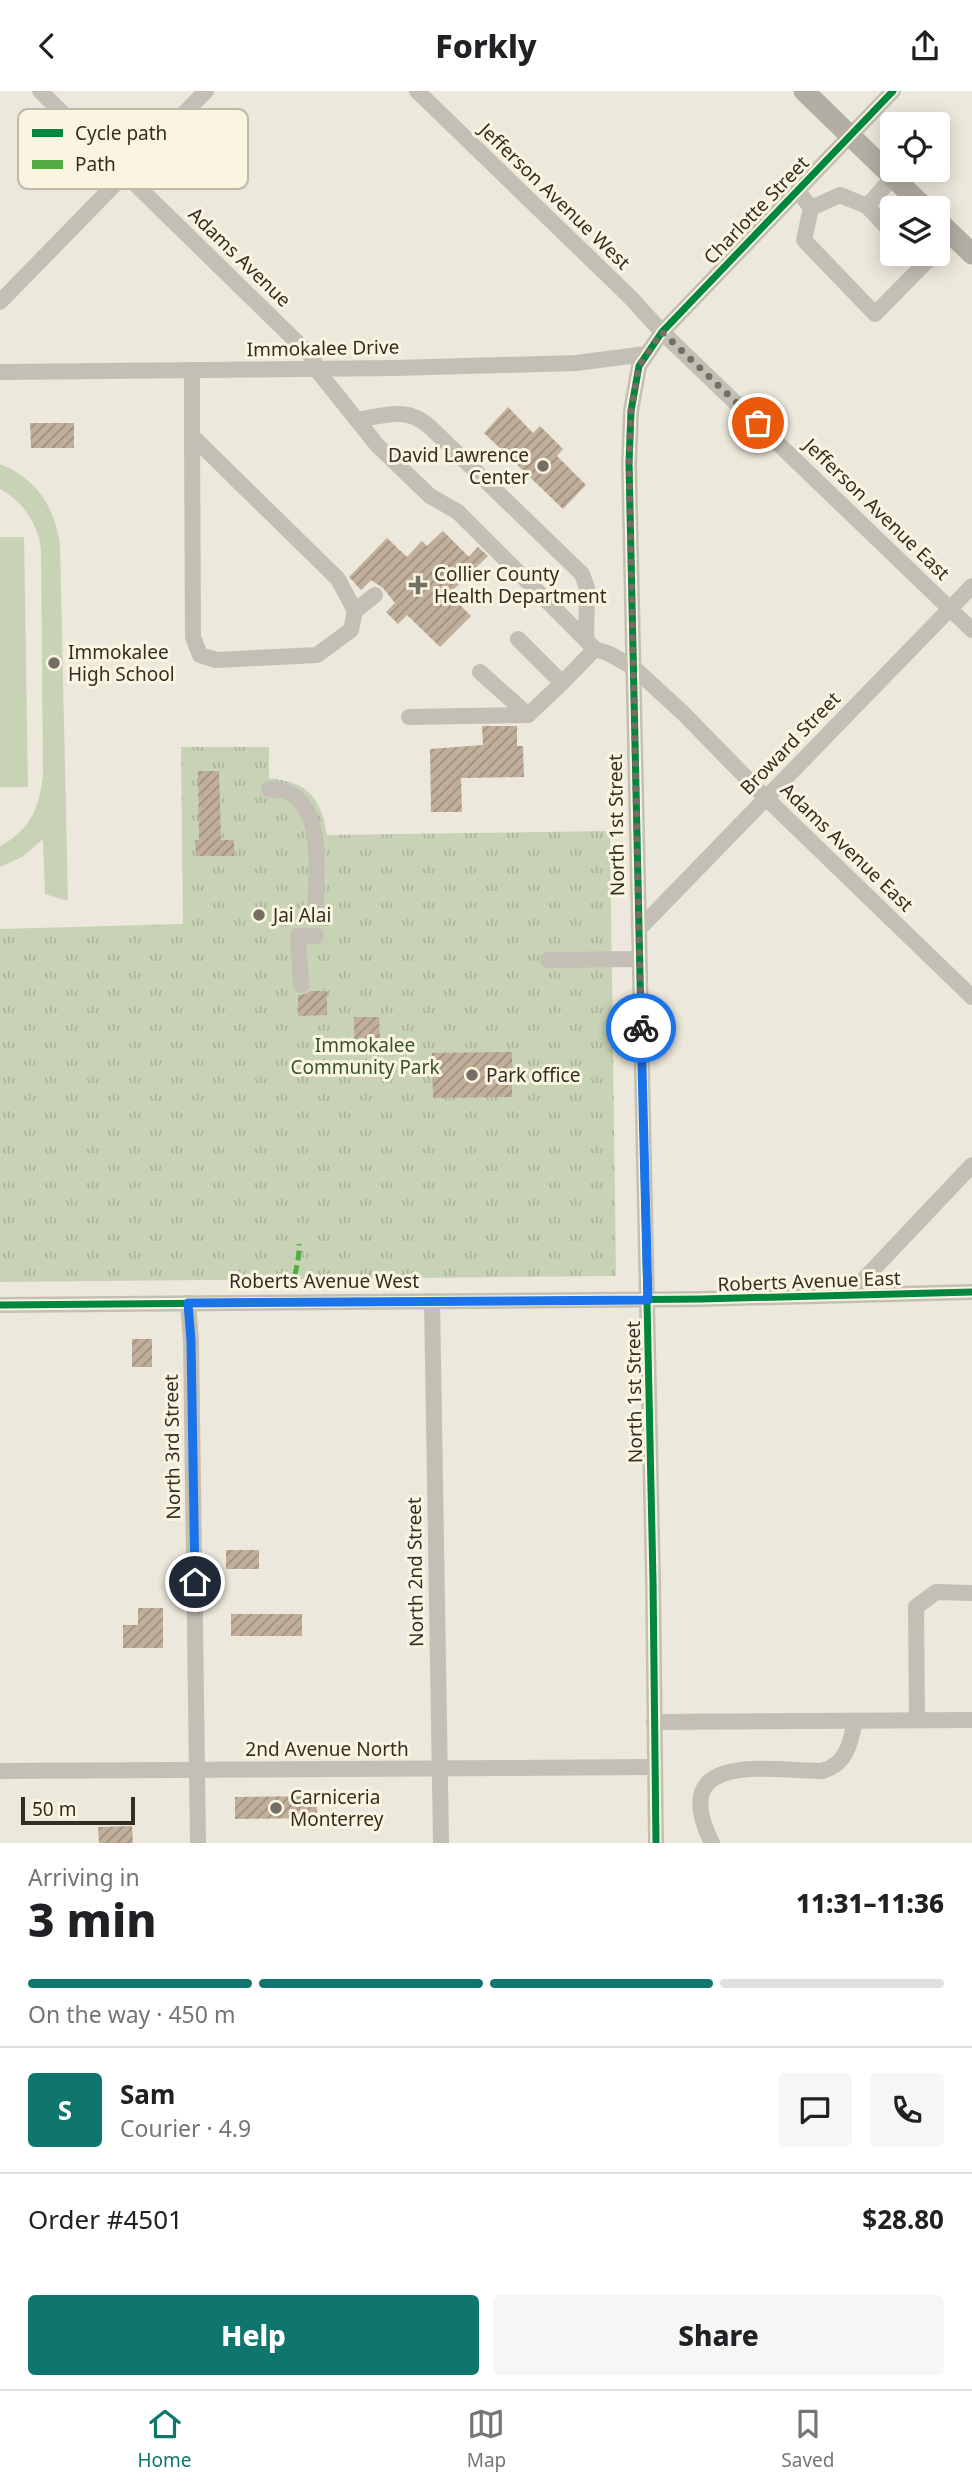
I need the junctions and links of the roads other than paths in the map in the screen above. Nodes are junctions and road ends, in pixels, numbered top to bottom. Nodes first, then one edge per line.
1 (40, 91) edge
2 (206, 91) edge
3 (417, 91) edge
4 (804, 91) edge
5 (893, 91) edge
6 (58, 109) edge
7 (189, 109) edge
8 (850, 135) junction
9 (880, 164) edge
10 (889, 182) edge
11 (898, 182) edge
12 (111, 189) edge
13 (140, 189) edge
14 (798, 191) junction
15 (913, 196) edge
16 (867, 206) junction
17 (811, 208) junction
18 (880, 220) edge
19 (950, 240) edge
20 (972, 254) edge
21 (916, 266) edge
22 (0, 302) edge
23 (662, 332) junction
24 (646, 354) junction
25 (316, 369) junction
26 (192, 370) junction
27 (0, 372) edge
28 (357, 420) junction
29 (191, 436) junction
30 (972, 586) edge
31 (375, 596) dead end
32 (950, 609) junction
33 (355, 611) junction
34 (972, 630) edge
35 (518, 639) dead end
36 (591, 644) junction
37 (634, 668) junction
38 (480, 672) dead end
39 (562, 683) junction
40 (528, 715) junction
41 (409, 717) dead end
42 (269, 789) dead end
43 (766, 798) junction
44 (316, 908) dead end
45 (639, 929) junction
46 (316, 936) dead end
47 (639, 959) junction
48 (548, 960) dead end
49 (301, 985) dead end
50 (972, 997) edge
51 (972, 1165) edge
52 (972, 1292) edge
53 (849, 1295) junction
54 (648, 1300) junction
55 (432, 1301) junction
56 (188, 1303) junction
57 (0, 1305) edge
58 (972, 1593) edge
59 (917, 1720) junction
60 (972, 1720) edge
61 (855, 1721) junction
62 (654, 1722) junction
63 (654, 1767) junction
64 (440, 1769) junction
65 (197, 1770) junction
66 (0, 1771) edge
67 (198, 1843) edge
68 (441, 1843) edge
69 (656, 1843) edge
70 (712, 1843) edge

1 - 6 street, Adams Avenue
2 - 7 street
3 - 23 street, Jefferson Avenue West
4 - 8 main road
5 - 8 street, Charlotte Street
8 - 9 main road
8 - 14 street, Charlotte Street
10 - 16 street
11 - 15 main road
12 - 22 street
13 - 25 street, Adams Avenue
14 - 17 street
14 - 23 street, Charlotte Street
16 - 17 street
16 - 18 street
17 - 21 street
19 - 20 main road
23 - 24 street, Charlotte Street
23 - 32 street, Jefferson Avenue East
24 - 25 street, Immokalee Drive
24 - 37 street, North 1st Street
25 - 26 street, Immokalee Drive
25 - 28 street, Adams Avenue
26 - 27 street, Immokalee Drive
26 - 29 street
28 - 36 street, Adams Avenue
28 - 36 street
29 - 33 street
29 - 33 street
30 - 32 street, Broward Street
31 - 33 street
32 - 34 street, Jefferson Avenue East
32 - 43 street, Broward Street
35 - 39 street
36 - 37 street, Adams Avenue East
36 - 39 street
37 - 43 street, Adams Avenue East
37 - 45 street, North 1st Street
38 - 40 street
39 - 40 street
40 - 41 street
42 - 44 street
43 - 45 street, Broward Street
43 - 50 street, Adams Avenue East
45 - 47 street, North 1st Street
46 - 49 street
47 - 48 street
47 - 54 street, North 1st Street
51 - 53 street
52 - 53 street, Roberts Avenue East
53 - 54 street, Roberts Avenue East
54 - 55 street, Roberts Avenue West
54 - 62 street, North 1st Street
55 - 56 street, Roberts Avenue West
55 - 64 street, North 2nd Street
56 - 57 street, Roberts Avenue West
56 - 65 street, North 3rd Street
58 - 59 street
59 - 60 street
59 - 61 street
61 - 62 street
61 - 70 street
62 - 63 street, North 1st Street
63 - 64 street, 2nd Avenue North
63 - 69 street, North 1st Street
64 - 65 street, 2nd Avenue North
64 - 68 street, North 2nd Street
65 - 66 street, 2nd Avenue North
65 - 67 street, North 3rd Street

